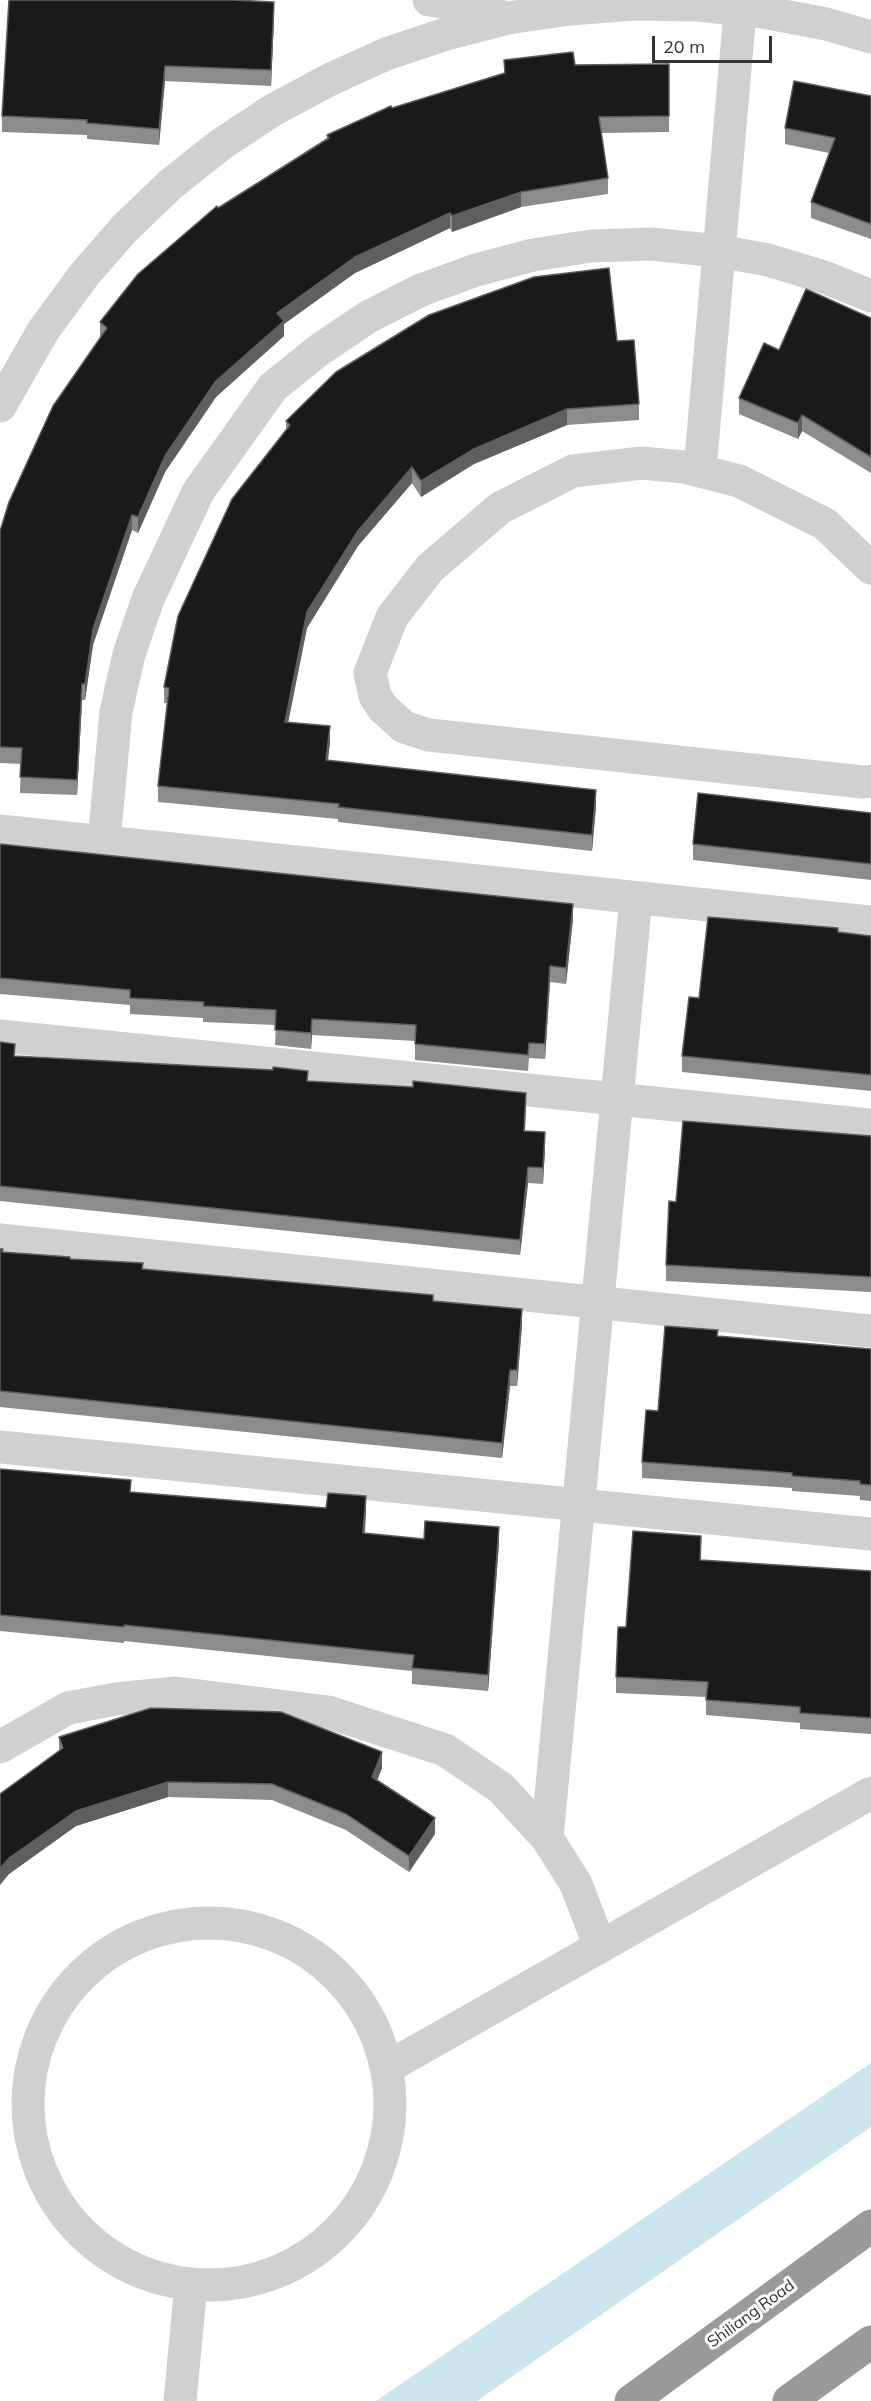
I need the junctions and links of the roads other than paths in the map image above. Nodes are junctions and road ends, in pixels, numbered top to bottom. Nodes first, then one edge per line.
1 (429, 0) edge
2 (741, 5) edge
3 (508, 18) junction
4 (826, 24) junction
5 (871, 29) edge
6 (871, 37) edge
7 (719, 251) junction
8 (871, 296) edge
9 (0, 406) edge
10 (700, 470) junction
11 (871, 568) edge
12 (871, 781) edge
13 (0, 831) edge
14 (104, 842) junction
15 (636, 898) junction
16 (871, 922) edge
17 (0, 1036) edge
18 (618, 1099) junction
19 (871, 1125) edge
20 (0, 1240) edge
21 (598, 1302) junction
22 (871, 1331) edge
23 (0, 1447) edge
24 (579, 1504) junction
25 (871, 1534) edge
26 (0, 1747) edge
27 (871, 1793) edge
28 (547, 1838) junction
29 (600, 1947) junction
30 (388, 2067) junction
31 (871, 2226) edge
32 (191, 2284) junction
33 (871, 2342) edge
34 (180, 2401) edge
35 (632, 2401) edge
36 (789, 2401) edge

1 - 3 lane
2 - 3 lane
2 - 4 lane
2 - 7 lane
3 - 9 lane
4 - 5 lane
4 - 6 lane
7 - 8 lane
7 - 10 lane
7 - 14 lane
10 - 11 lane
10 - 12 lane
13 - 14 lane
14 - 15 lane
15 - 16 lane
15 - 18 lane
17 - 18 lane
18 - 19 lane
18 - 21 lane
20 - 21 lane
21 - 22 lane
21 - 24 lane
23 - 24 lane
24 - 25 lane
24 - 28 lane
26 - 28 lane
27 - 29 lane
28 - 29 lane
29 - 30 lane
30 - 32 lane
30 - 32 lane
31 - 35 highway, Shiliang Road
32 - 34 lane
33 - 36 highway

